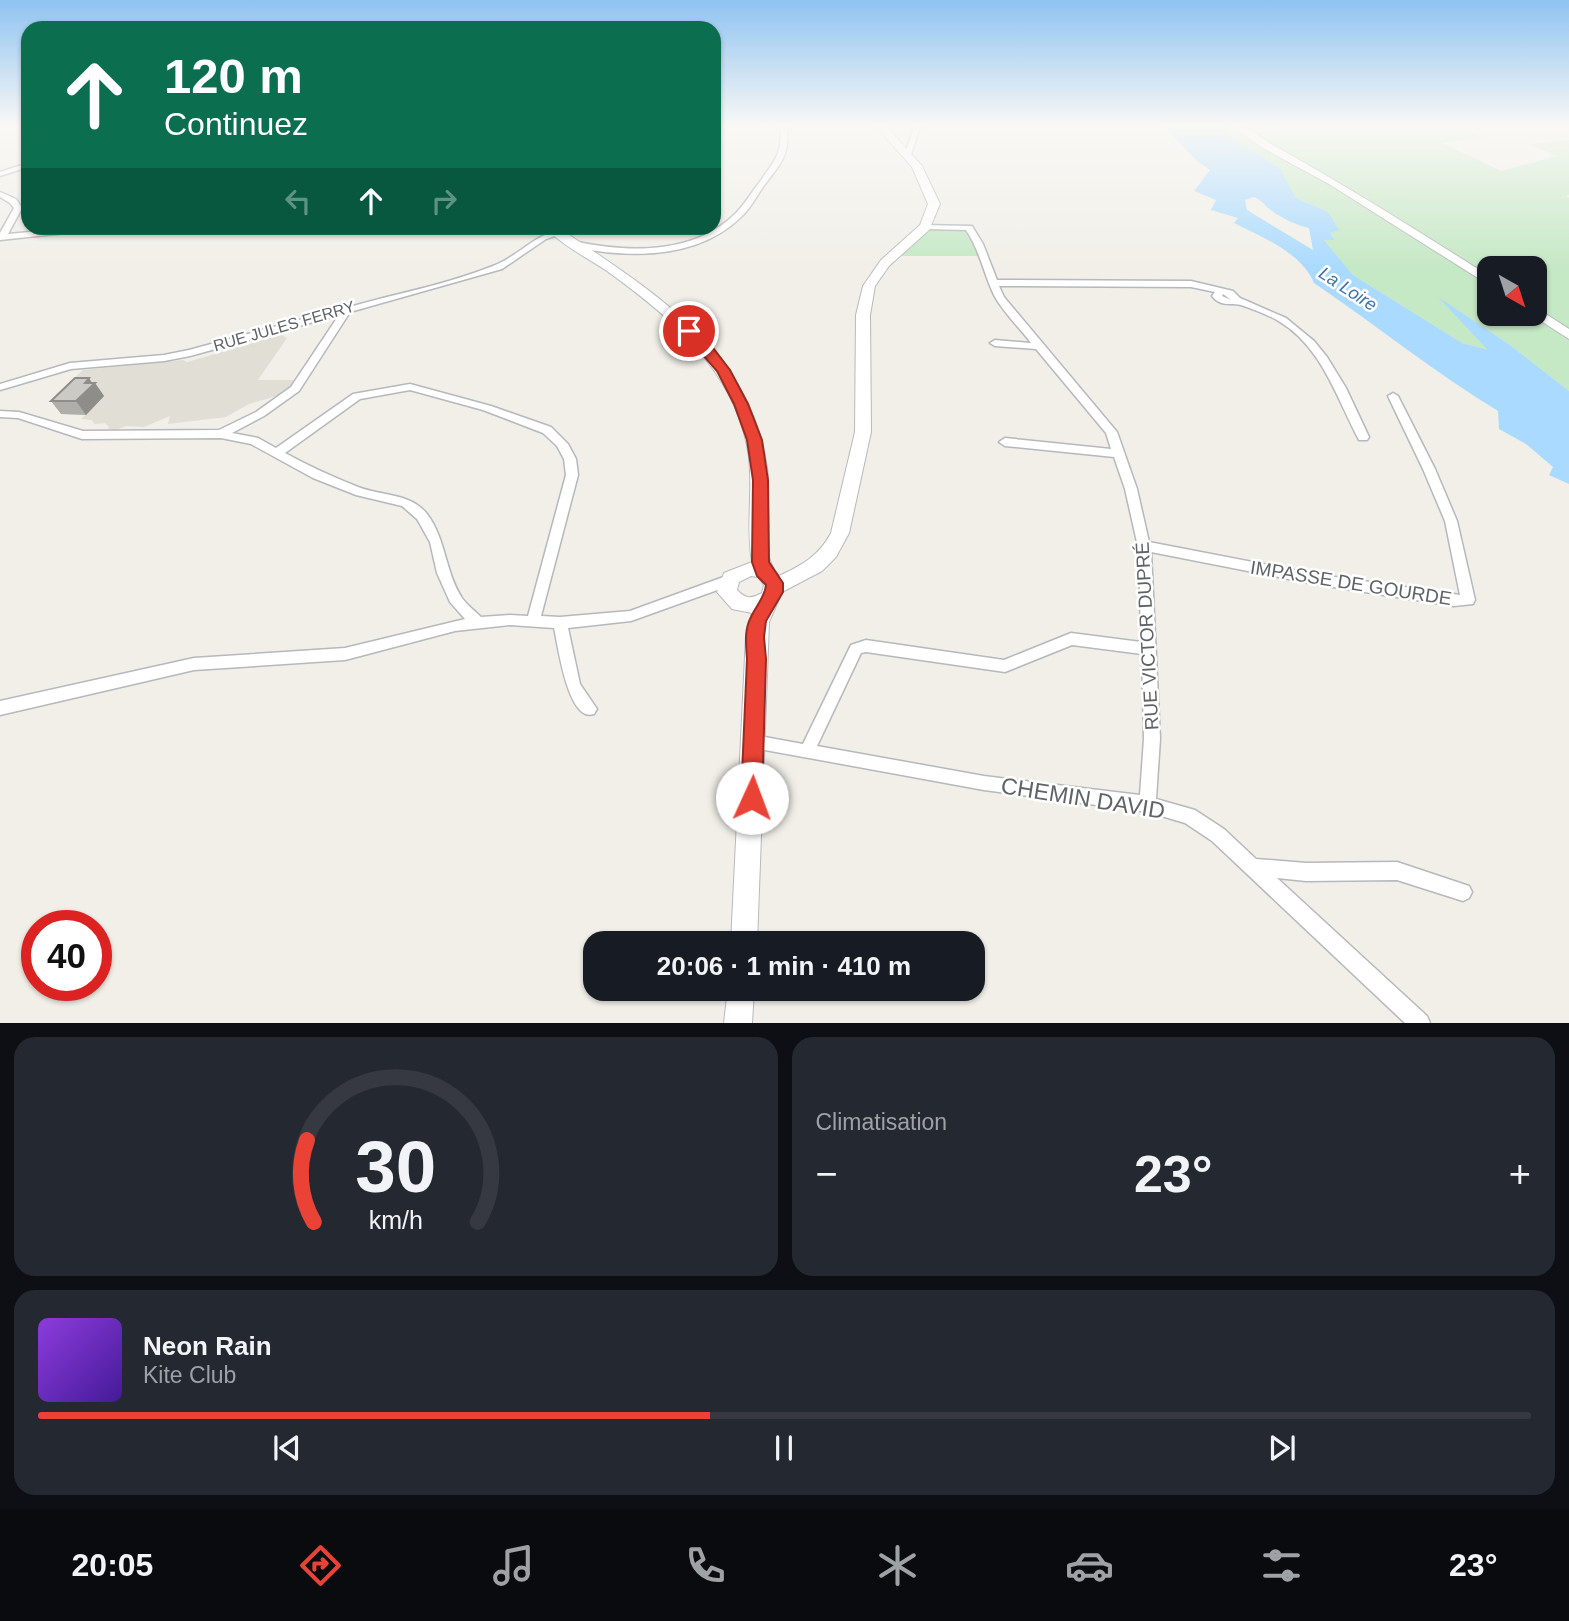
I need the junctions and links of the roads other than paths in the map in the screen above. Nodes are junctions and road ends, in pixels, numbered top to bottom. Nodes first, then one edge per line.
1 (771, 173) edge
2 (920, 173) edge
3 (1315, 173) edge
4 (0, 194) edge
5 (721, 227) edge
6 (925, 227) junction
7 (22, 235) edge
8 (546, 235) edge
9 (562, 235) edge
10 (705, 235) edge
11 (1, 237) edge
12 (578, 246) junction
13 (618, 252) junction
14 (599, 260) junction
15 (1477, 273) edge
16 (992, 283) junction
17 (349, 307) junction
18 (1547, 319) edge
19 (1569, 335) edge
20 (995, 343) dead end
21 (1038, 346) junction
22 (0, 387) edge
23 (1393, 396) dead end
24 (0, 414) edge
25 (221, 434) junction
26 (1363, 437) dead end
27 (1005, 442) dead end
28 (276, 454) junction
29 (1120, 454) junction
30 (759, 531) junction
31 (1144, 546) junction
32 (768, 583) junction
33 (732, 588) junction
34 (533, 621) junction
35 (478, 623) junction
36 (560, 623) junction
37 (754, 637) junction
38 (1148, 649) junction
39 (0, 708) edge
40 (589, 709) dead end
41 (754, 742) junction
42 (807, 751) junction
43 (1148, 804) junction
44 (1251, 867) junction
45 (1463, 892) dead end
46 (745, 931) edge
47 (740, 1001) edge
48 (738, 1023) edge
49 (1420, 1023) edge

1 - 5 street
2 - 6 street
3 - 15 street
4 - 11 street
6 - 16 street, RUE VICTOR DUPRÉ
6 - 32 street
7 - 11 street
8 - 17 street, RUE JULES FERRY
9 - 12 street
10 - 13 street
12 - 13 street
12 - 14 street
13 - 14 street
14 - 30 street
16 - 21 street, RUE VICTOR DUPRÉ
16 - 26 street
17 - 22 street, RUE JULES FERRY
17 - 25 street
18 - 19 street
20 - 21 street
21 - 29 street, RUE VICTOR DUPRÉ
23 - 31 street, IMPASSE DE GOURDE
24 - 25 street
25 - 28 street
27 - 29 street
28 - 34 street
28 - 35 street
29 - 31 street, RUE VICTOR DUPRÉ
30 - 32 street
30 - 33 street
31 - 38 street, RUE VICTOR DUPRÉ
32 - 33 street
32 - 33 street
32 - 37 street
33 - 36 street
33 - 37 street
34 - 35 street
34 - 36 street
35 - 39 street
36 - 40 street
37 - 41 street
38 - 42 street
38 - 43 street, RUE VICTOR DUPRÉ
41 - 42 street, CHEMIN DAVID
41 - 46 street
42 - 43 street, CHEMIN DAVID
43 - 44 street, CHEMIN DAVID
44 - 45 street
44 - 49 street, CHEMIN DAVID
47 - 48 street

